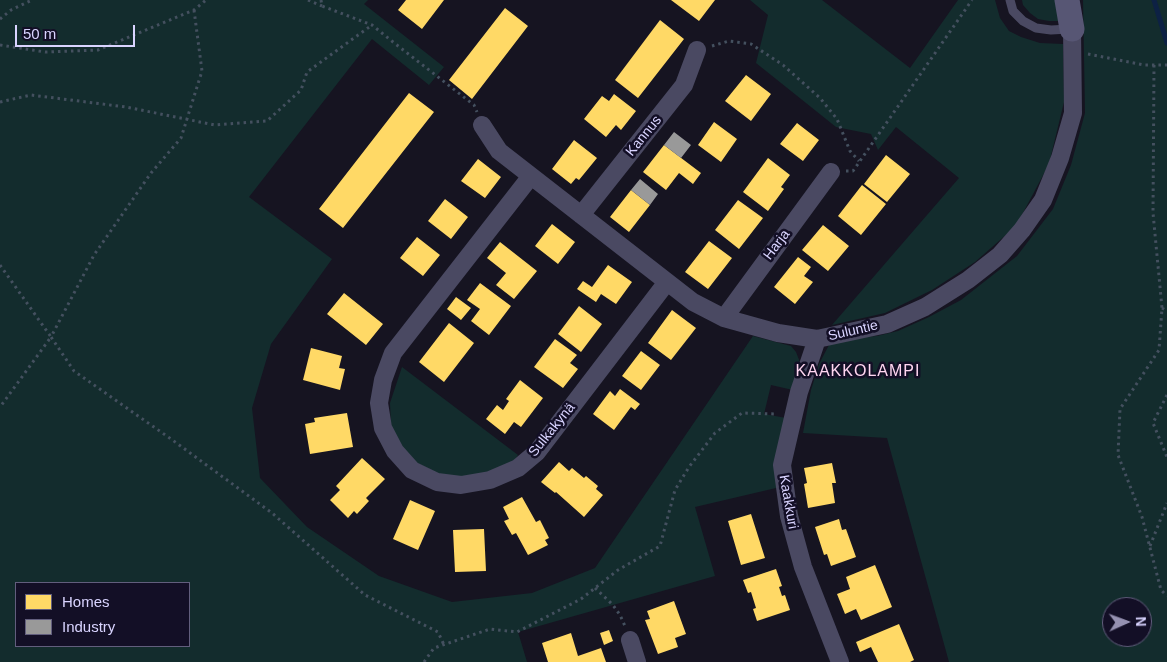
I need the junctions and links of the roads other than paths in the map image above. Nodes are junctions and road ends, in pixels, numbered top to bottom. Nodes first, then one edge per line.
1 (1010, 0) edge
2 (1067, 0) edge
3 (1072, 29) junction
4 (697, 50) road end
5 (482, 125) road end
6 (831, 172) road end
7 (532, 176) junction
8 (581, 215) junction
9 (667, 282) junction
10 (724, 318) junction
11 (817, 339) junction
12 (630, 640) road end
13 (637, 662) edge
14 (840, 662) edge

1 - 3 lane
2 - 3 street, Suluntie
3 - 11 street, Suluntie
4 - 8 street, Kannus
5 - 7 street, Suluntie
6 - 10 street, Harja
7 - 8 street, Suluntie
7 - 9 street, Sulkakynä
8 - 9 street, Suluntie
9 - 10 street, Suluntie
10 - 11 street, Suluntie
11 - 14 street, Kaakkuri
12 - 13 street

